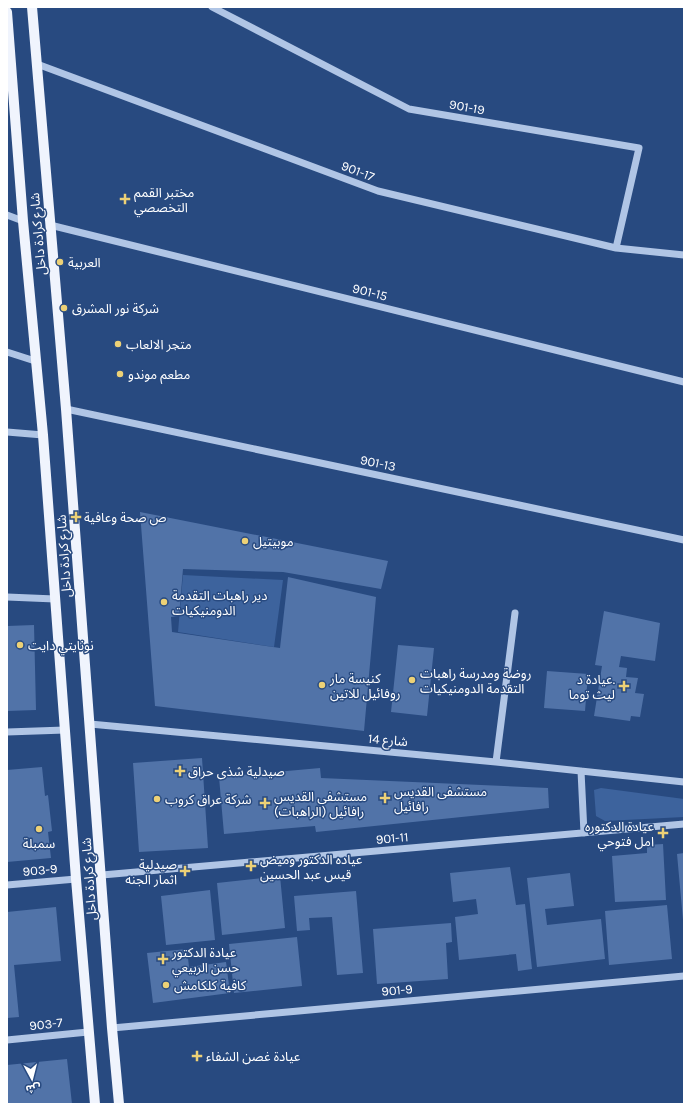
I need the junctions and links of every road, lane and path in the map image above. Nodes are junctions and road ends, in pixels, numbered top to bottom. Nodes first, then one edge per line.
1 (32, 7) edge
2 (212, 7) edge
3 (7, 12) edge
4 (9, 53) edge
5 (37, 64) junction
6 (7, 215) edge
7 (23, 221) junction
8 (50, 225) junction
9 (616, 248) junction
10 (684, 255) edge
11 (7, 352) edge
12 (35, 362) junction
13 (684, 382) edge
14 (66, 409) junction
15 (7, 432) edge
16 (43, 435) junction
17 (684, 540) edge
18 (7, 597) edge
19 (55, 599) junction
20 (514, 613) dead end
21 (90, 724) junction
22 (65, 730) junction
23 (7, 732) edge
24 (496, 762) junction
25 (581, 771) junction
26 (684, 782) edge
27 (684, 824) edge
28 (584, 833) junction
29 (102, 875) junction
30 (76, 879) junction
31 (7, 885) edge
32 (684, 976) edge
33 (112, 1028) junction
34 (88, 1032) junction
35 (7, 1040) edge
36 (95, 1104) edge
37 (119, 1104) edge

1 - 5 main road, شارع كرادة داخل
2 - 9 street, 901-19
3 - 4 main road, شارع كرادة داخل
4 - 7 main road, شارع كرادة داخل
5 - 8 main road, شارع كرادة داخل
5 - 9 street, 901-17
6 - 7 street
7 - 12 main road, شارع كرادة داخل
8 - 13 street, 901-15
8 - 14 main road, شارع كرادة داخل
9 - 10 street, 901-17
11 - 12 street
12 - 16 main road, شارع كرادة داخل
14 - 17 street, 901-13
14 - 21 main road, شارع كرادة داخل
15 - 16 street
16 - 19 main road, شارع كرادة داخل
18 - 19 street
19 - 22 main road, شارع كرادة داخل
20 - 24 street
21 - 24 street, شارع 14
21 - 29 main road, شارع كرادة داخل
22 - 23 street
22 - 30 main road, شارع كرادة داخل
24 - 25 street, شارع 14
25 - 26 street, شارع 14
25 - 28 street
27 - 28 street, 901-11
28 - 29 street, 901-11
29 - 33 main road, شارع كرادة داخل
30 - 31 street, 903-9
30 - 34 main road, شارع كرادة داخل
32 - 33 street, 901-9
33 - 37 main road, شارع كرادة داخل
34 - 35 street, 903-7
34 - 36 main road, شارع كرادة داخل

